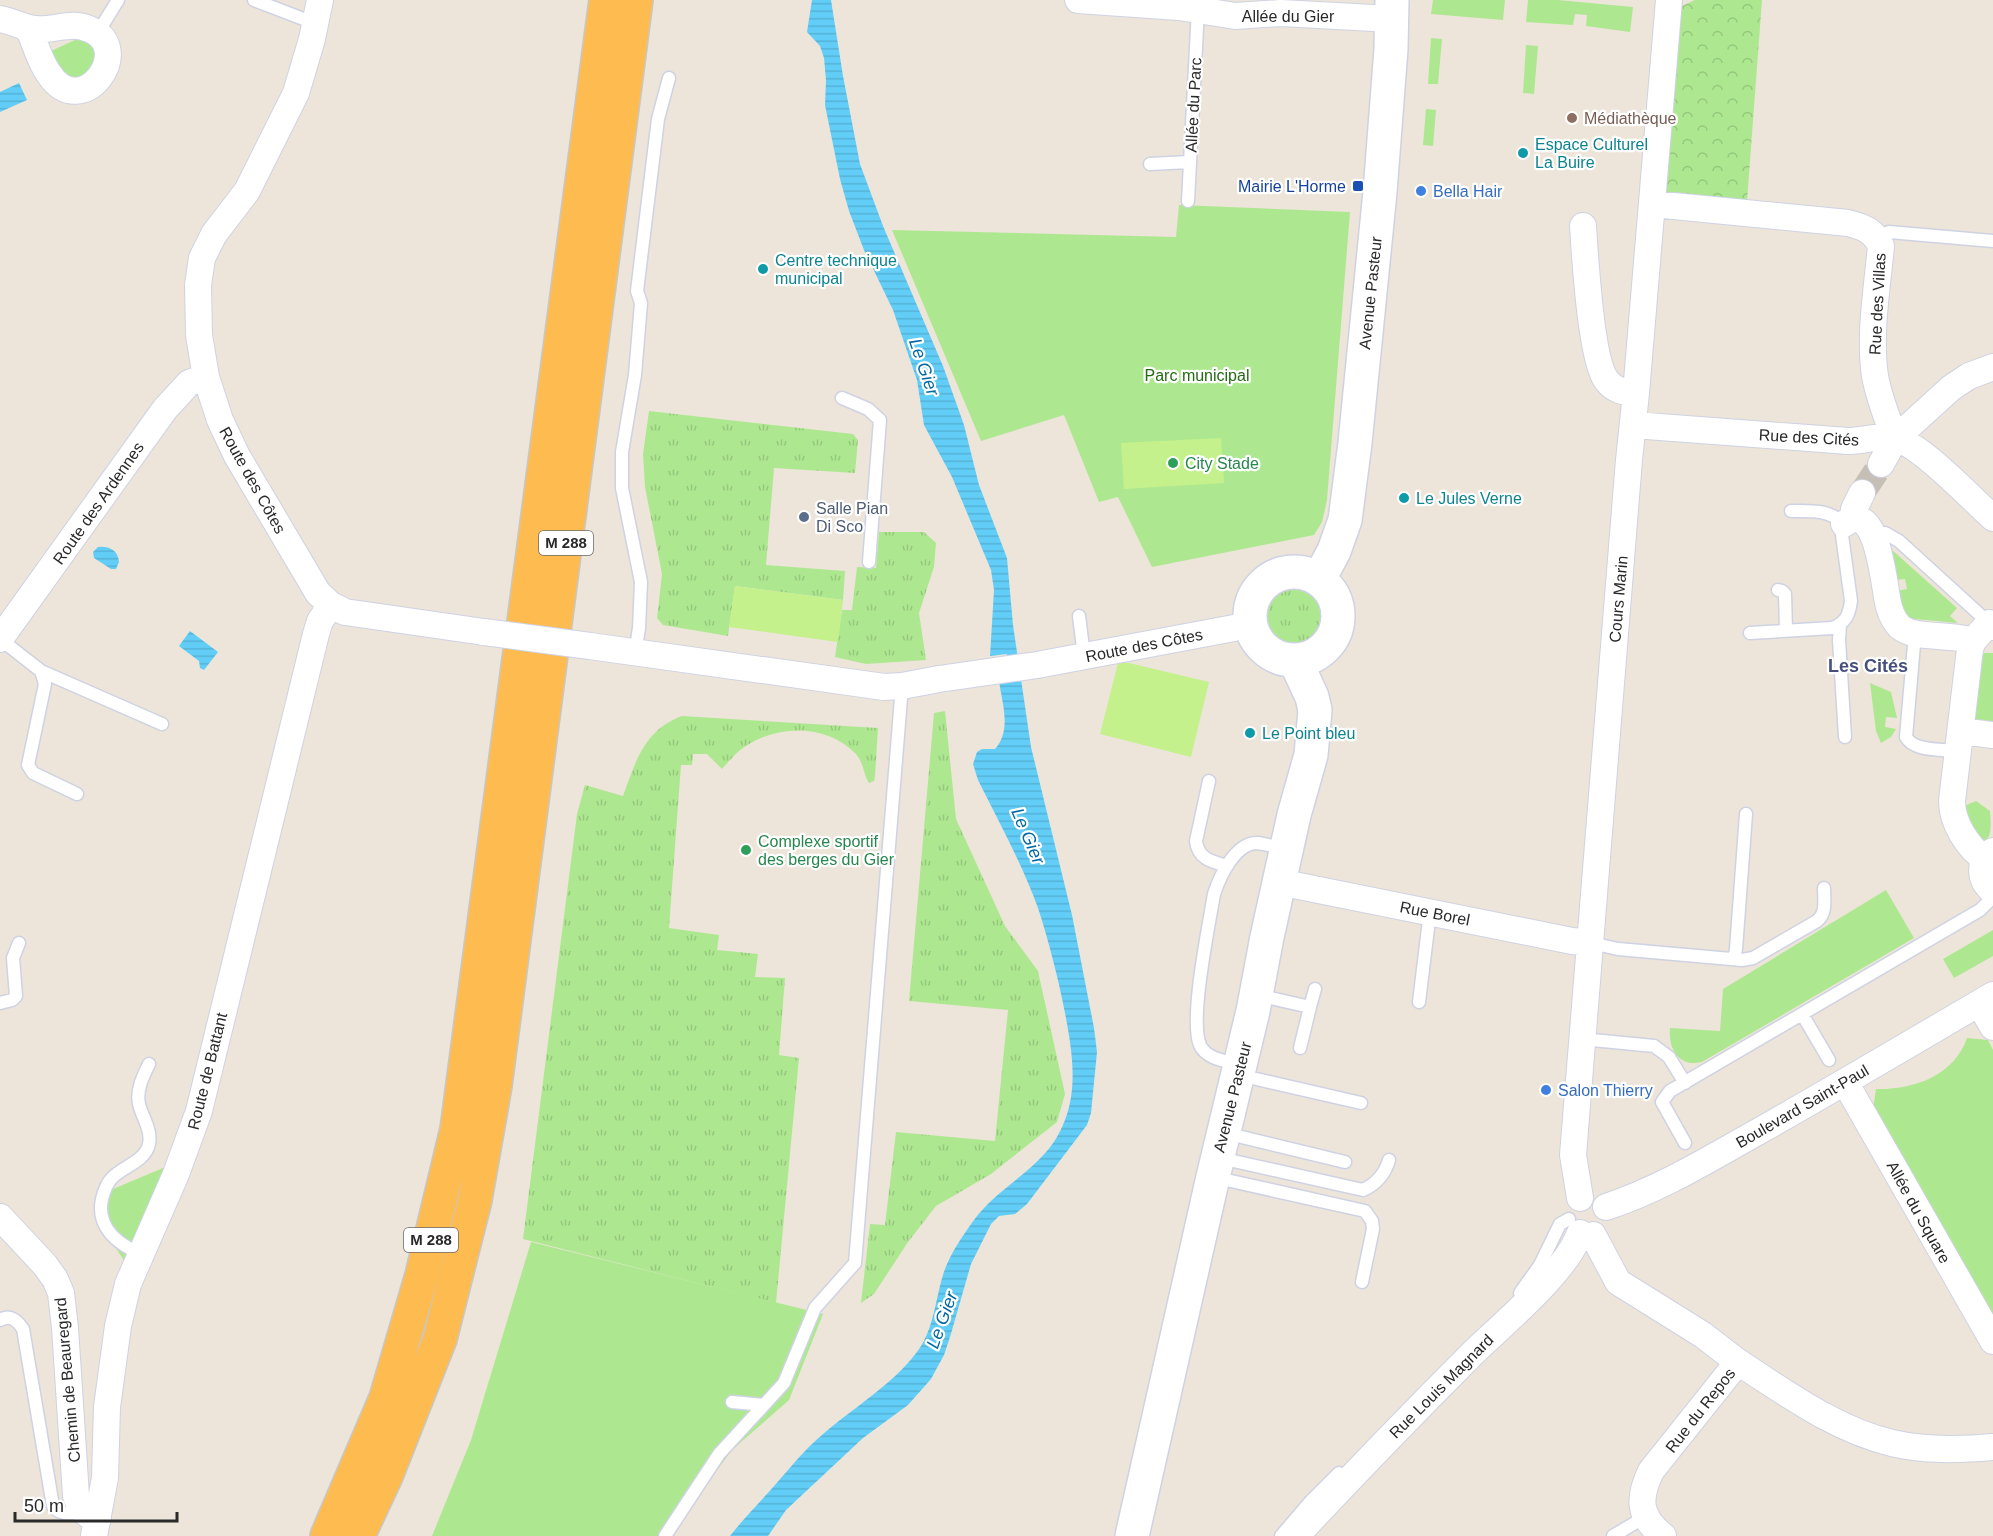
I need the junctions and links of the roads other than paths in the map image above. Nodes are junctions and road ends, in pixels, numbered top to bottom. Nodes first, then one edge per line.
1 (118, 0) edge
2 (254, 0) edge
3 (606, 0) edge
4 (636, 0) edge
5 (1078, 0) edge
6 (1669, 0) edge
7 (1209, 7) edge
8 (1392, 10) edge
9 (318, 11) edge
10 (0, 19) edge
11 (25, 27) junction
12 (97, 34) junction
13 (669, 78) dead end
14 (1190, 162) junction
15 (1150, 165) dead end
16 (1188, 201) dead end
17 (1653, 204) junction
18 (1583, 226) dead end
19 (1876, 237) junction
20 (1993, 241) edge
21 (1993, 367) edge
22 (206, 377) junction
23 (1636, 393) junction
24 (842, 398) dead end
25 (1633, 424) junction
26 (1895, 438) junction
27 (1881, 464) tunnel mouth
28 (1862, 493) tunnel mouth
29 (1791, 511) dead end
30 (1993, 518) edge
31 (1849, 521) junction
32 (1873, 534) junction
33 (870, 562) dead end
34 (1319, 579) junction
35 (1778, 590) dead end
36 (331, 605) junction
37 (1079, 616) dead end
38 (1250, 625) junction
39 (1840, 625) junction
40 (1987, 627) edge
41 (1786, 631) junction
42 (1750, 633) dead end
43 (1915, 633) junction
44 (0, 639) edge
45 (635, 654) junction
46 (1084, 656) junction
47 (1295, 660) junction
48 (40, 671) junction
49 (902, 686) junction
50 (162, 724) dead end
51 (1993, 735) edge
52 (1845, 737) dead end
53 (1959, 741) junction
54 (1209, 781) dead end
55 (77, 794) dead end
56 (1746, 814) dead end
57 (1286, 849) junction
58 (1989, 855) edge
59 (1227, 866) junction
60 (1279, 882) junction
61 (1824, 888) dead end
62 (1993, 891) edge
63 (1993, 897) edge
64 (1430, 912) junction
65 (20, 943) dead end
66 (1591, 943) junction
67 (1731, 959) junction
68 (1315, 989) dead end
69 (1256, 995) junction
70 (1986, 999) edge
71 (1419, 1002) dead end
72 (0, 1003) edge
73 (1310, 1007) junction
74 (1802, 1014) junction
75 (1993, 1027) edge
76 (1581, 1039) junction
77 (1300, 1048) dead end
78 (1829, 1060) dead end
79 (149, 1064) dead end
80 (1239, 1070) junction
81 (1845, 1082) junction
82 (1685, 1083) junction
83 (1361, 1103) dead end
84 (1685, 1143) dead end
85 (1218, 1156) junction
86 (1389, 1160) dead end
87 (1345, 1162) dead end
88 (1606, 1207) joint
89 (0, 1217) edge
90 (1581, 1221) junction
91 (141, 1254) junction
92 (1362, 1282) dead end
93 (0, 1320) edge
94 (1993, 1341) edge
95 (1738, 1362) junction
96 (732, 1402) dead end
97 (764, 1405) junction
98 (1993, 1447) edge
99 (1645, 1517) junction
100 (92, 1522) edge
101 (327, 1536) edge
102 (358, 1536) edge
103 (665, 1536) edge
104 (1132, 1536) edge
105 (1281, 1536) edge
106 (1296, 1536) edge
107 (1613, 1536) edge
108 (1663, 1536) edge

1 - 12 lane
2 - 9 lane
3 - 101 highway, M 288
4 - 102 highway, M 288
5 - 7 street, Allée du Gier
6 - 17 street, Cours Marin
7 - 8 street, Allée du Gier
7 - 14 lane, Allée du Parc
8 - 34 main road, Avenue Pasteur
9 - 22 street, Route des Côtes
10 - 11 street
11 - 12 street
11 - 12 street
13 - 45 lane
14 - 15 lane, Allée du Parc
14 - 16 lane
17 - 19 street, Rue des Villas
17 - 23 street, Cours Marin
18 - 23 street
19 - 20 lane
19 - 26 street, Rue des Villas
21 - 26 street
22 - 36 street, Route des Côtes
22 - 44 street, Route des Ardennes
23 - 25 street, Cours Marin
24 - 33 lane
25 - 26 street, Rue des Cités
25 - 66 street, Cours Marin
26 - 27 street
26 - 30 street
28 - 31 street
29 - 31 lane
31 - 32 street
31 - 39 lane
32 - 40 lane
32 - 43 street
34 - 38 main road
34 - 47 main road
35 - 41 lane
36 - 45 street, Route des Côtes, bridge
36 - 91 street, Route de Battant
37 - 46 lane
38 - 46 street, Route des Côtes
38 - 47 main road
39 - 41 lane
39 - 52 lane
40 - 43 street
40 - 53 street
41 - 42 lane
43 - 53 lane
44 - 48 lane
45 - 49 street, Route des Côtes
46 - 49 street, Route des Côtes
47 - 57 main road, Avenue Pasteur
48 - 50 lane
48 - 55 lane
49 - 97 lane
51 - 53 street
53 - 58 street
54 - 59 lane
56 - 67 lane
57 - 59 lane
57 - 60 main road, Avenue Pasteur
58 - 62 street
59 - 80 lane
60 - 64 street, Rue Borel
60 - 69 main road, Avenue Pasteur
61 - 67 lane
63 - 74 lane
64 - 66 street, Rue Borel
64 - 71 lane
65 - 72 lane
66 - 67 lane
66 - 76 street, Cours Marin
68 - 73 lane
69 - 73 lane
69 - 80 main road, Avenue Pasteur
70 - 75 street
70 - 81 street, Boulevard Saint-Paul
73 - 77 lane
74 - 78 lane
74 - 82 lane
76 - 82 lane
76 - 90 street, Cours Marin
79 - 91 lane
80 - 83 lane
80 - 85 main road, Avenue Pasteur
81 - 88 street, Boulevard Saint-Paul
81 - 94 street, Allée du Square
82 - 84 lane
85 - 86 lane
85 - 87 lane
85 - 92 lane
85 - 104 main road, Avenue Pasteur
88 - 90 street, Rue Louis Magnard
89 - 100 street, Chemin de Beauregard
90 - 95 street, Rue du Repos
90 - 105 lane
90 - 106 street, Rue Louis Magnard
91 - 100 street, Route de Battant
93 - 100 lane
95 - 98 street
95 - 99 street, Rue du Repos
96 - 97 lane
97 - 103 lane
99 - 107 lane
99 - 108 street

